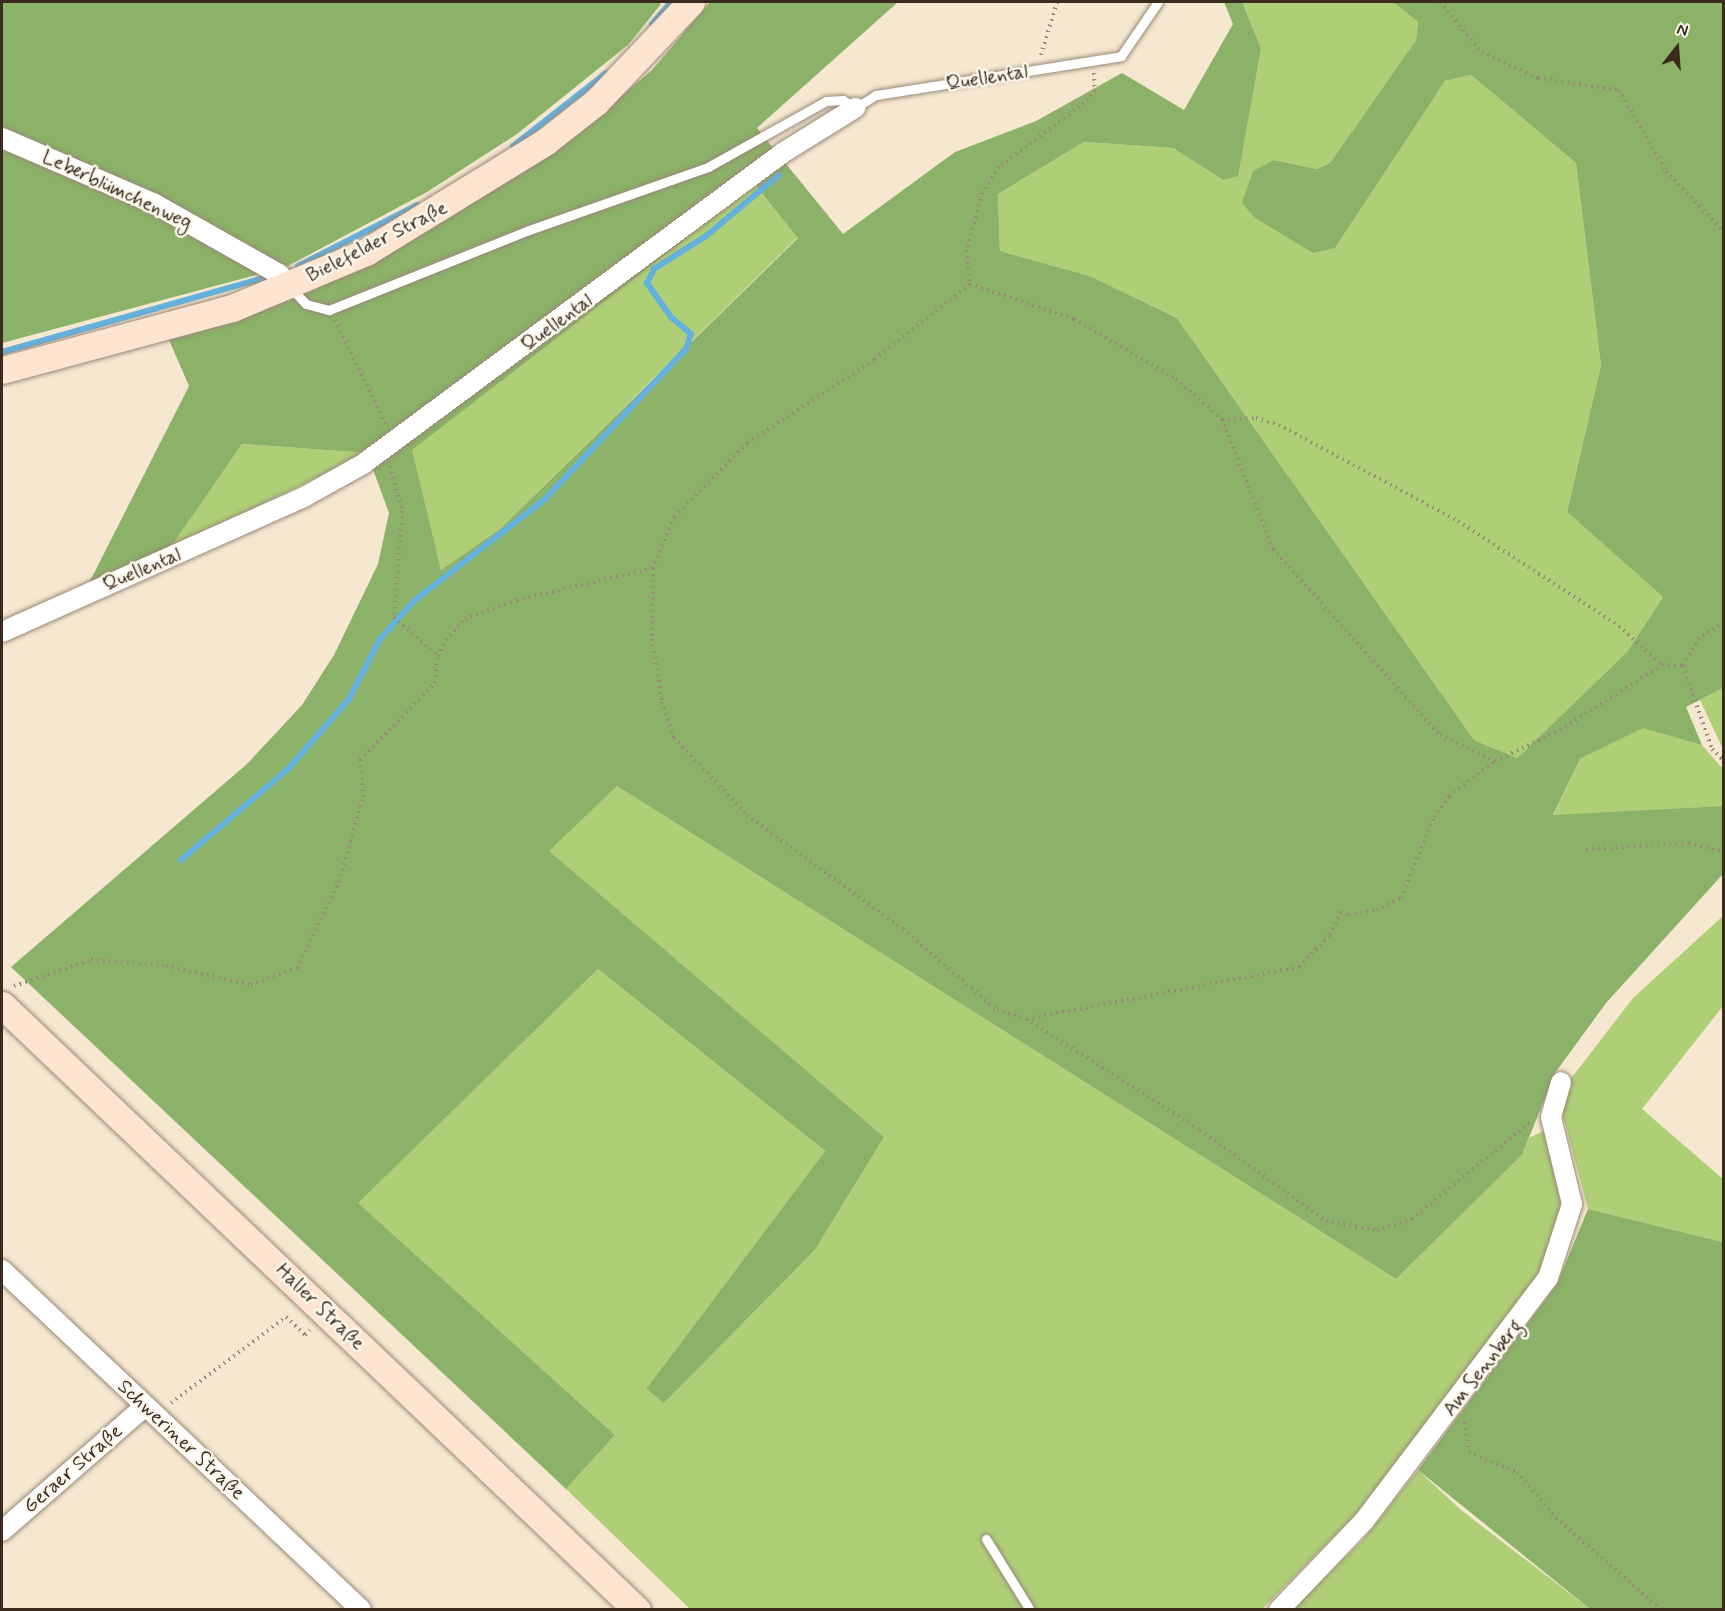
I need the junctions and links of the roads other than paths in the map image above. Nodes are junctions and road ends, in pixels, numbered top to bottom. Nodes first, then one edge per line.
1 (691, 2) edge
2 (1158, 2) edge
3 (855, 108) junction
4 (2, 138) edge
5 (290, 286) junction
6 (2, 370) edge
7 (2, 632) edge
8 (6, 996) edge
9 (1561, 1082) dead end
10 (2, 1270) edge
11 (149, 1411) junction
12 (2, 1531) edge
13 (986, 1539) dead end
14 (361, 1610) edge
15 (637, 1610) edge
16 (1030, 1610) edge
17 (1278, 1610) edge

1 - 5 main road, Bielefelder Straße
2 - 3 lane, Quellental
3 - 5 lane
3 - 7 street, Quellental
4 - 5 street, Leberblümchenweg
5 - 6 main road, Bielefelder Straße
8 - 15 main road, Haller Straße
9 - 17 street, Am Sennberg
10 - 11 street, Schweriner Straße
11 - 12 street, Geraer Straße
11 - 14 street, Schweriner Straße
13 - 16 lane

